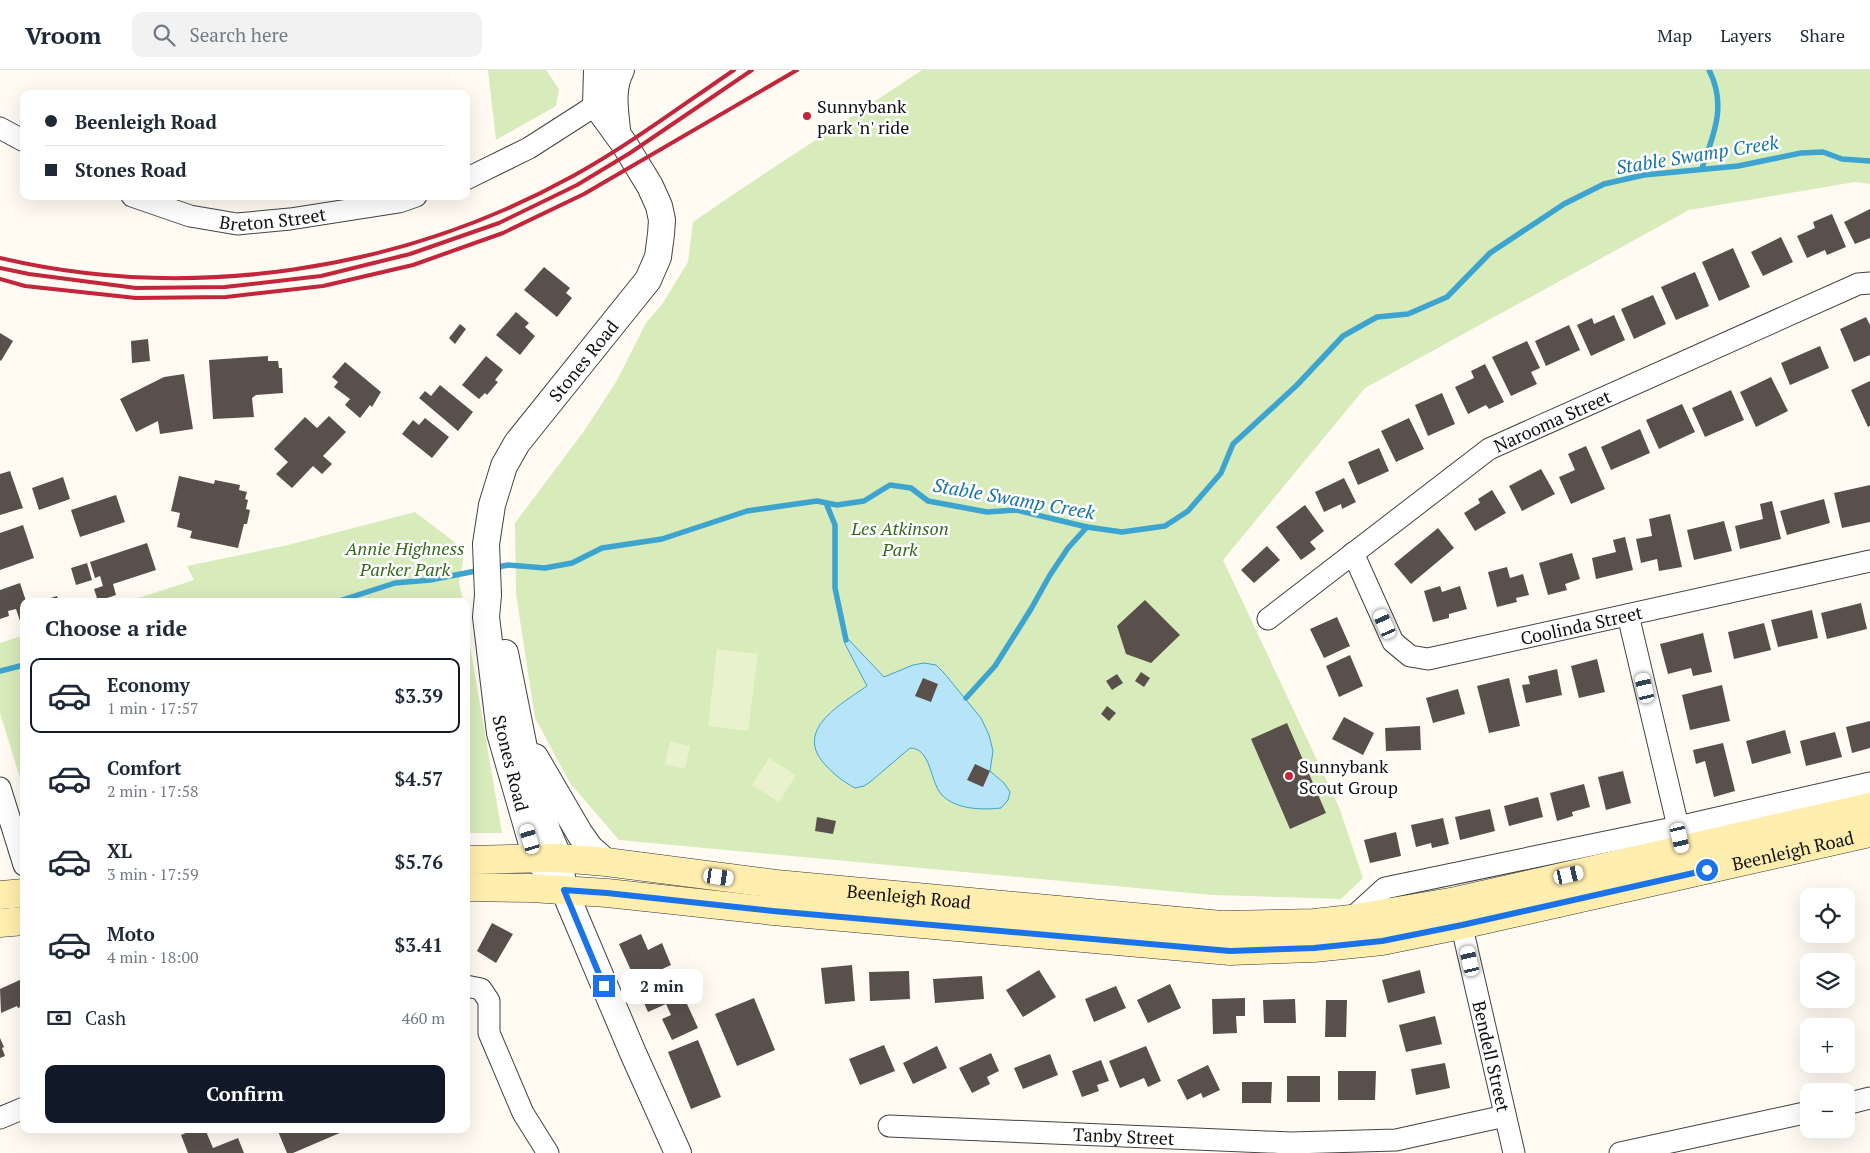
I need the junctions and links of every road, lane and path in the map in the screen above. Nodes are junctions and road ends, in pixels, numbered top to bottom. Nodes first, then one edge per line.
1 (597, 70) edge
2 (621, 70) edge
3 (596, 106) junction
4 (0, 128) edge
5 (618, 133) junction
6 (20, 140) edge
7 (470, 177) edge
8 (144, 200) edge
9 (402, 200) edge
10 (1870, 283) edge
11 (1353, 553) junction
12 (1870, 561) edge
13 (488, 595) junction
14 (1628, 615) junction
15 (1268, 619) dead end
16 (522, 732) junction
17 (1870, 783) edge
18 (0, 788) edge
19 (1870, 807) edge
20 (1870, 833) edge
21 (1683, 850) junction
22 (20, 852) edge
23 (547, 858) junction
24 (470, 860) edge
25 (606, 862) junction
26 (470, 887) edge
27 (564, 890) junction
28 (20, 893) edge
29 (0, 895) edge
30 (1459, 913) junction
31 (1351, 919) junction
32 (20, 922) edge
33 (0, 923) edge
34 (470, 987) edge
35 (1870, 1098) edge
36 (1855, 1102) edge
37 (20, 1110) edge
38 (1800, 1114) edge
39 (1505, 1116) junction
40 (0, 1118) edge
41 (889, 1126) dead end
42 (548, 1153) edge
43 (678, 1153) edge
44 (1514, 1153) edge
45 (1620, 1153) edge

1 - 3 street
2 - 5 street, Stones Road
3 - 5 street, Stones Road
3 - 7 street
4 - 6 street
5 - 13 street, Stones Road
8 - 9 street, Breton Street
10 - 11 street, Narooma Street
11 - 14 street, Coolinda Street
11 - 15 street, Narooma Street
12 - 14 street, Coolinda Street
13 - 16 street, Stones Road
13 - 23 street, Stones Road
14 - 21 street
16 - 23 street, Stones Road
16 - 25 street, Stones Road
17 - 21 street, Beenleigh Road
18 - 22 street
19 - 21 main road, Beenleigh Road
20 - 21 main road, Beenleigh Road
21 - 30 main road, Beenleigh Road
21 - 31 street, Beenleigh Road
23 - 24 main road, Beenleigh Road
23 - 25 main road, Beenleigh Road
23 - 27 street, Stones Road
25 - 31 main road, Beenleigh Road
26 - 27 main road, Beenleigh Road
27 - 30 main road, Beenleigh Road
27 - 43 street, Stones Road
28 - 29 main road
30 - 31 main road, Beenleigh Road
30 - 39 street, Bendell Street
32 - 33 main road
34 - 42 street
35 - 36 street
37 - 40 street
38 - 45 street
39 - 41 street, Tanby Street
39 - 44 street, Bendell Street

